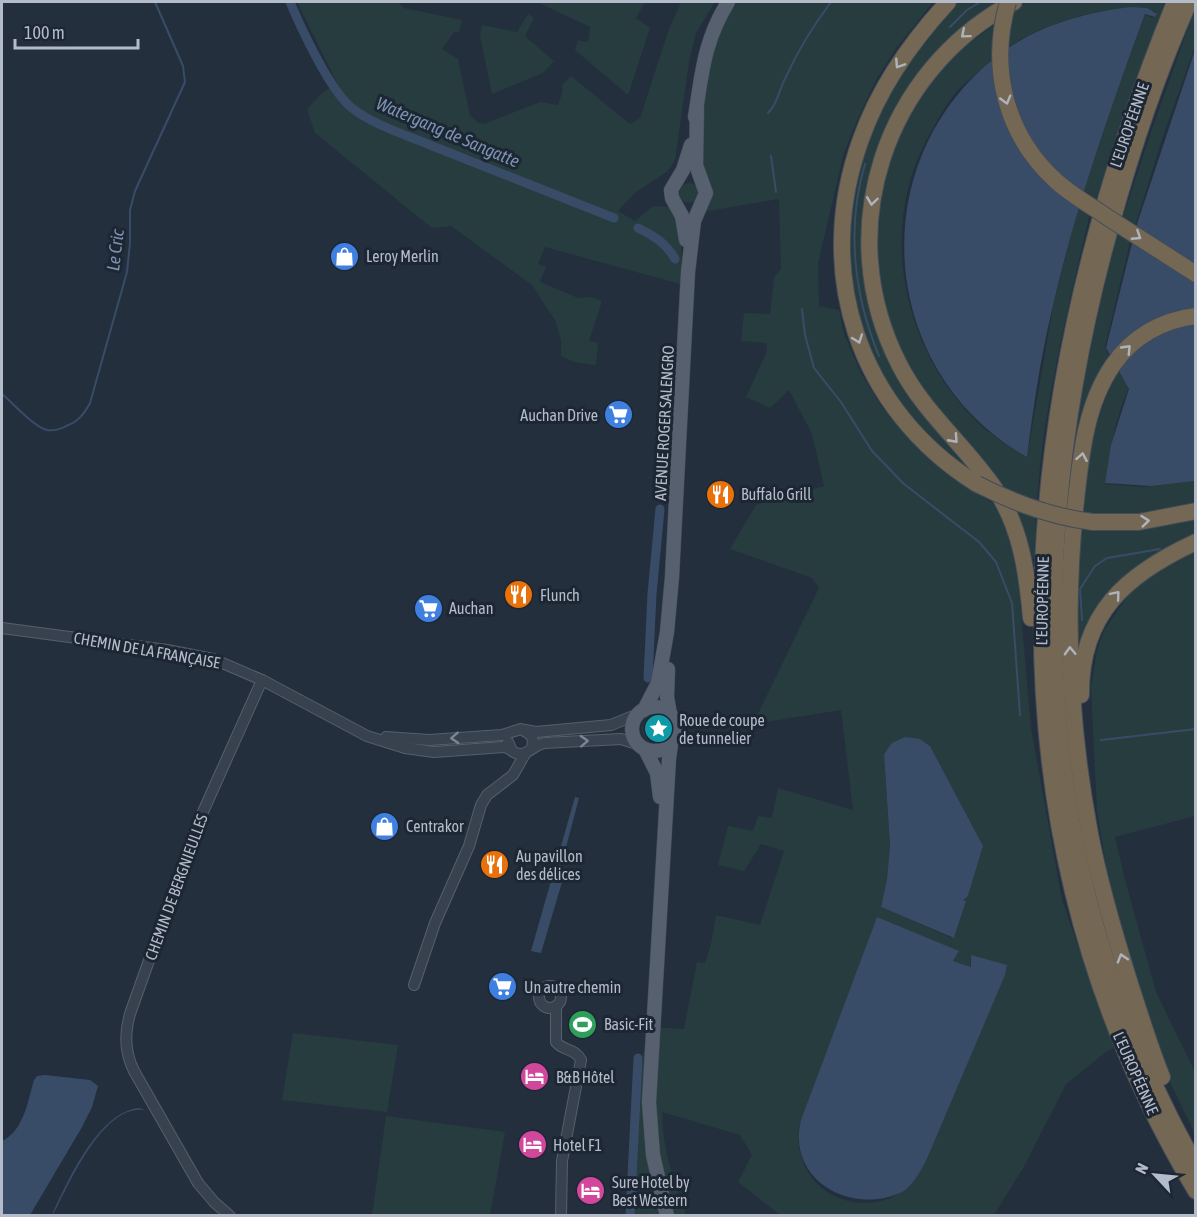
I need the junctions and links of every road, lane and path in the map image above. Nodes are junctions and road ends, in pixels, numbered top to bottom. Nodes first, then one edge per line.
1 (728, 2) edge
2 (948, 2) edge
3 (1008, 2) edge
4 (1014, 2) edge
5 (1175, 2) edge
6 (1189, 2) edge
7 (697, 108) junction
8 (677, 179) junction
9 (703, 182) junction
10 (702, 204) junction
11 (677, 205) junction
12 (688, 272) junction
13 (1196, 274) edge
14 (1196, 316) edge
15 (1196, 511) edge
16 (1196, 542) edge
17 (672, 577) junction
18 (2, 628) edge
19 (262, 680) junction
20 (641, 712) junction
21 (670, 714) junction
22 (349, 727) junction
23 (525, 730) junction
24 (513, 732) junction
25 (671, 744) junction
26 (641, 747) junction
27 (511, 750) junction
28 (528, 751) junction
29 (1049, 762) junction
30 (509, 779) junction
31 (663, 856) junction
32 (1110, 916) junction
33 (414, 986) dead end
34 (556, 1006) dead end
35 (1196, 1152) edge
36 (1196, 1166) edge
37 (1196, 1191) edge
38 (230, 1215) edge
39 (561, 1215) edge
40 (667, 1215) edge

1 - 7 main road
2 -> 15 highway, bridge
3 -> 13 highway, bridge
4 -> 29 highway
5 - 29 highway, L'EUROPÉENNE
6 - 36 highway, L'EUROPÉENNE
7 - 8 main road
7 - 9 main road
8 - 9 main road
8 - 11 main road
9 - 10 main road
10 - 11 main road
10 - 12 main road, AVENUE ROGER SALENGRO
11 - 12 main road, AVENUE ROGER SALENGRO
12 - 17 main road, AVENUE ROGER SALENGRO
32 -> 14 highway
32 -> 16 highway
17 - 20 main road, AVENUE ROGER SALENGRO
17 - 21 main road, AVENUE ROGER SALENGRO
18 - 19 street, CHEMIN DE LA FRANÇAISE
19 - 22 street, CHEMIN DE LA FRANÇAISE
19 - 38 street, CHEMIN DE BERGNIEULLES
20 - 21 main road
20 - 23 street
20 - 26 main road
21 - 25 main road
24 -> 22 street, CHEMIN DE LA FRANÇAISE
22 - 27 street, CHEMIN DE LA FRANÇAISE
23 - 24 street
23 - 28 street
24 - 27 street
25 - 26 main road
25 - 31 main road
28 -> 26 street
26 - 31 main road
27 - 28 street
27 - 30 street
28 - 30 street
29 - 37 highway, L'EUROPÉENNE
30 - 33 street
31 - 40 main road
35 -> 32 highway
34 - 39 street

